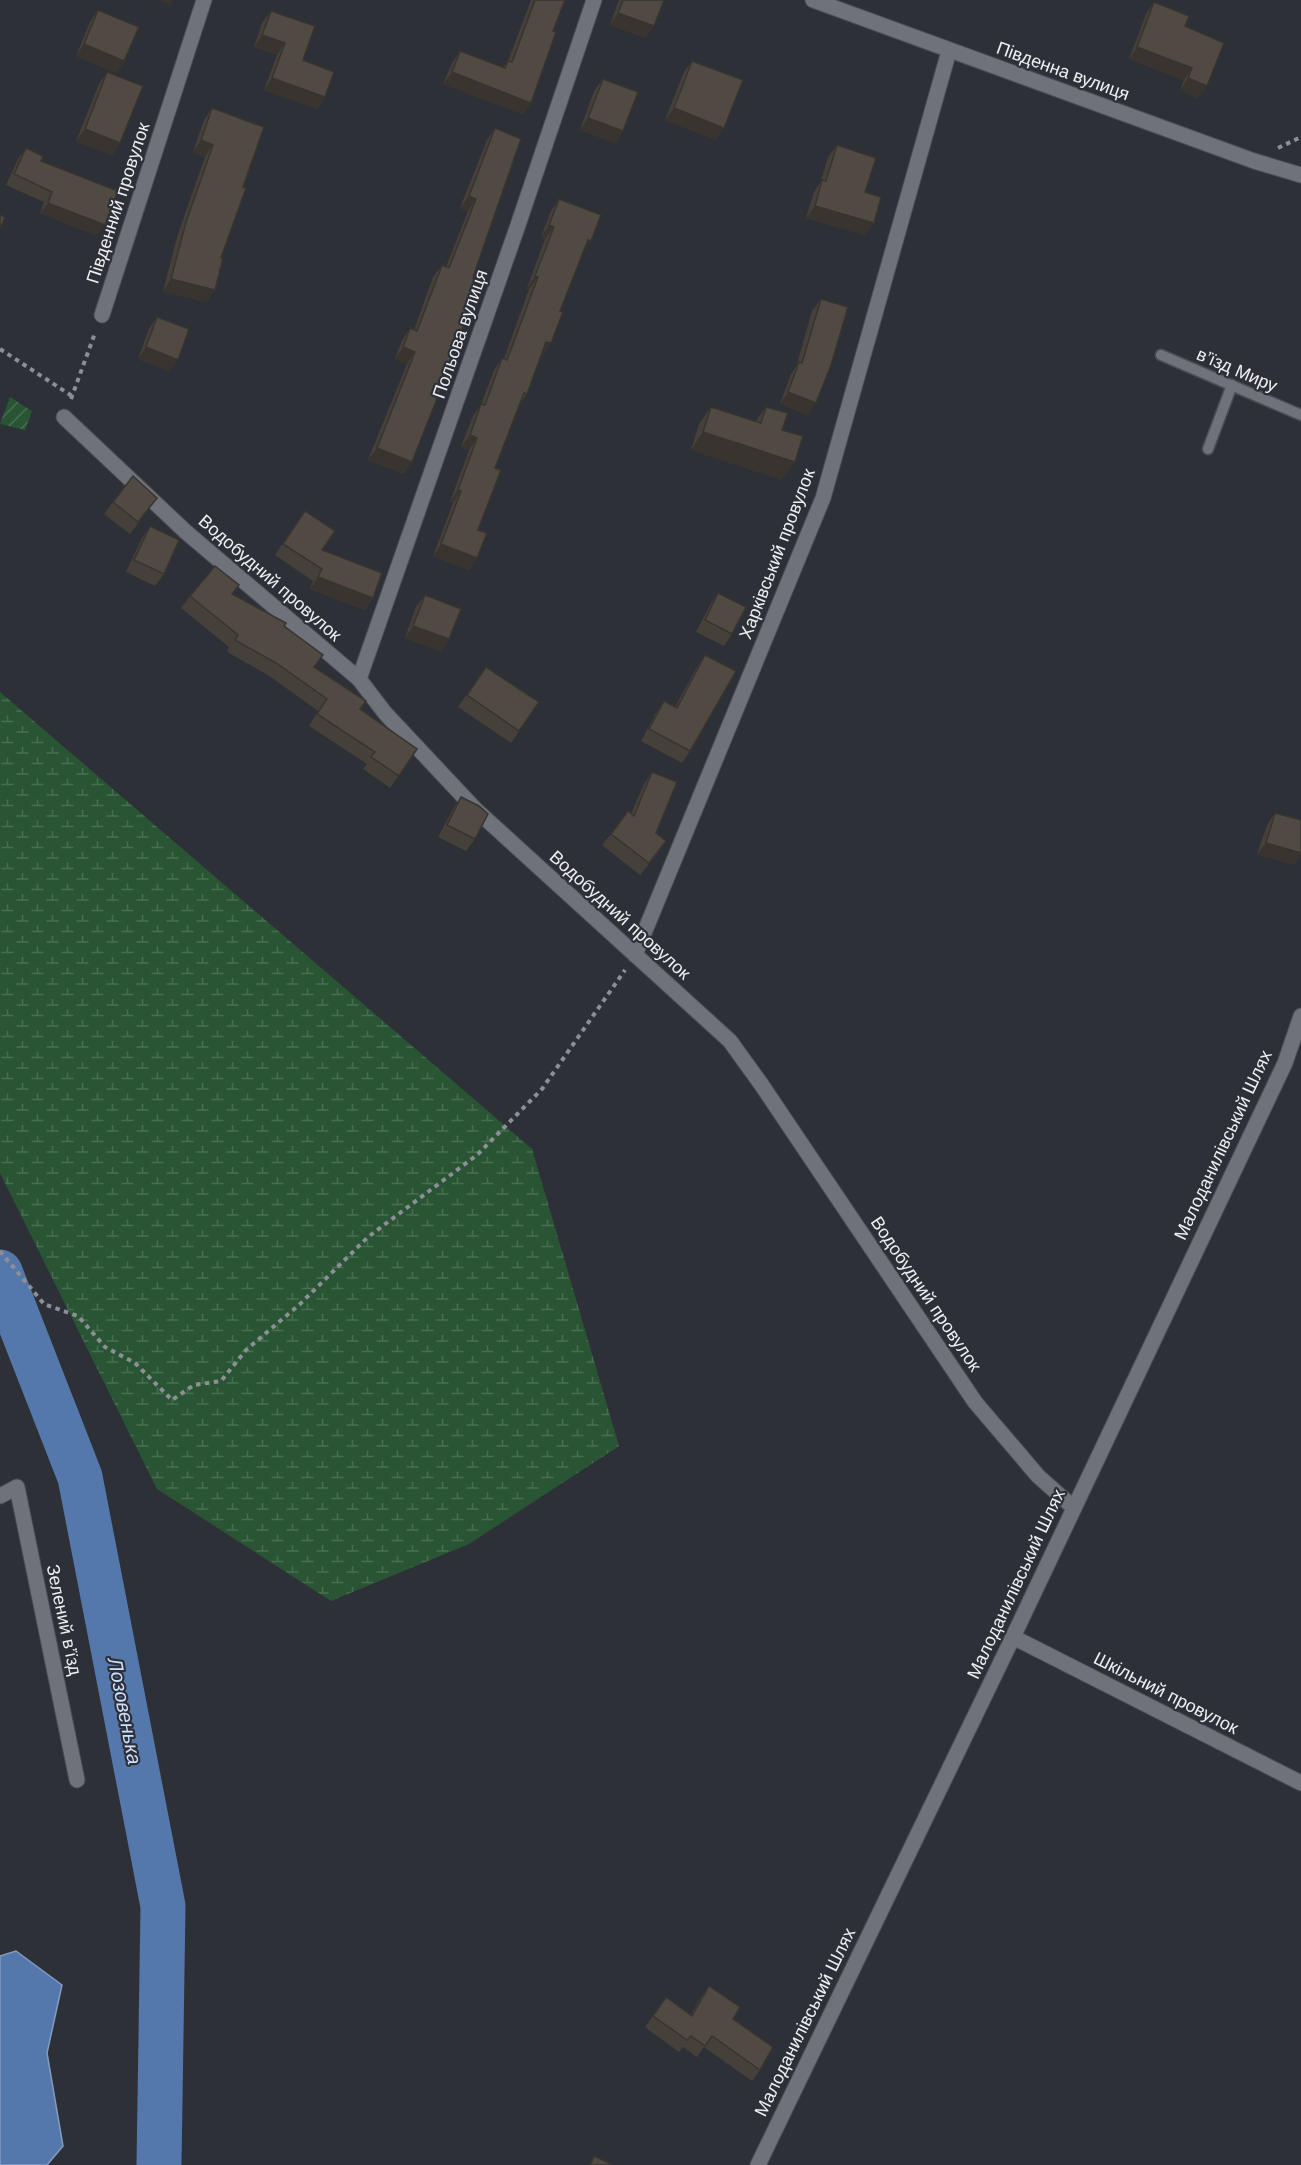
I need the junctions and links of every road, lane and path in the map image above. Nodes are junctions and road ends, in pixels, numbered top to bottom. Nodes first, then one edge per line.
1 (204, 0) edge
2 (594, 0) edge
3 (813, 0) edge
4 (949, 51) junction
5 (1301, 175) edge
6 (102, 315) joint
7 (0, 349) edge
8 (1161, 355) dead end
9 (1232, 385) junction
10 (72, 396) junction
11 (1301, 415) edge
12 (64, 417) joint
13 (1208, 449) dead end
14 (359, 679) junction
15 (635, 955) junction
16 (1301, 1016) edge
17 (0, 1251) edge
18 (0, 1496) edge
19 (1074, 1508) junction
20 (1013, 1637) junction
21 (77, 1779) dead end
22 (1301, 1783) edge
23 (758, 2165) edge

1 - 6 street, Південний провулок
2 - 14 street, Польова вулиця
3 - 4 street, Південна вулиця
4 - 5 street, Південна вулиця
4 - 15 street, Харківський провулок
6 - 10 path
7 - 10 path
8 - 9 lane, в’їзд Миру
9 - 11 lane, в’їзд Миру
9 - 13 lane
10 - 12 path
12 - 14 street, Водобудний провулок
14 - 15 street, Водобудний провулок
15 - 17 path
15 - 19 street, Водобудний провулок
16 - 19 street, Малоданилівський Шлях
18 - 21 street, Зелений в’їзд
19 - 20 street, Малоданилівський Шлях
20 - 22 street, Шкільний провулок
20 - 23 street, Малоданилівський Шлях

